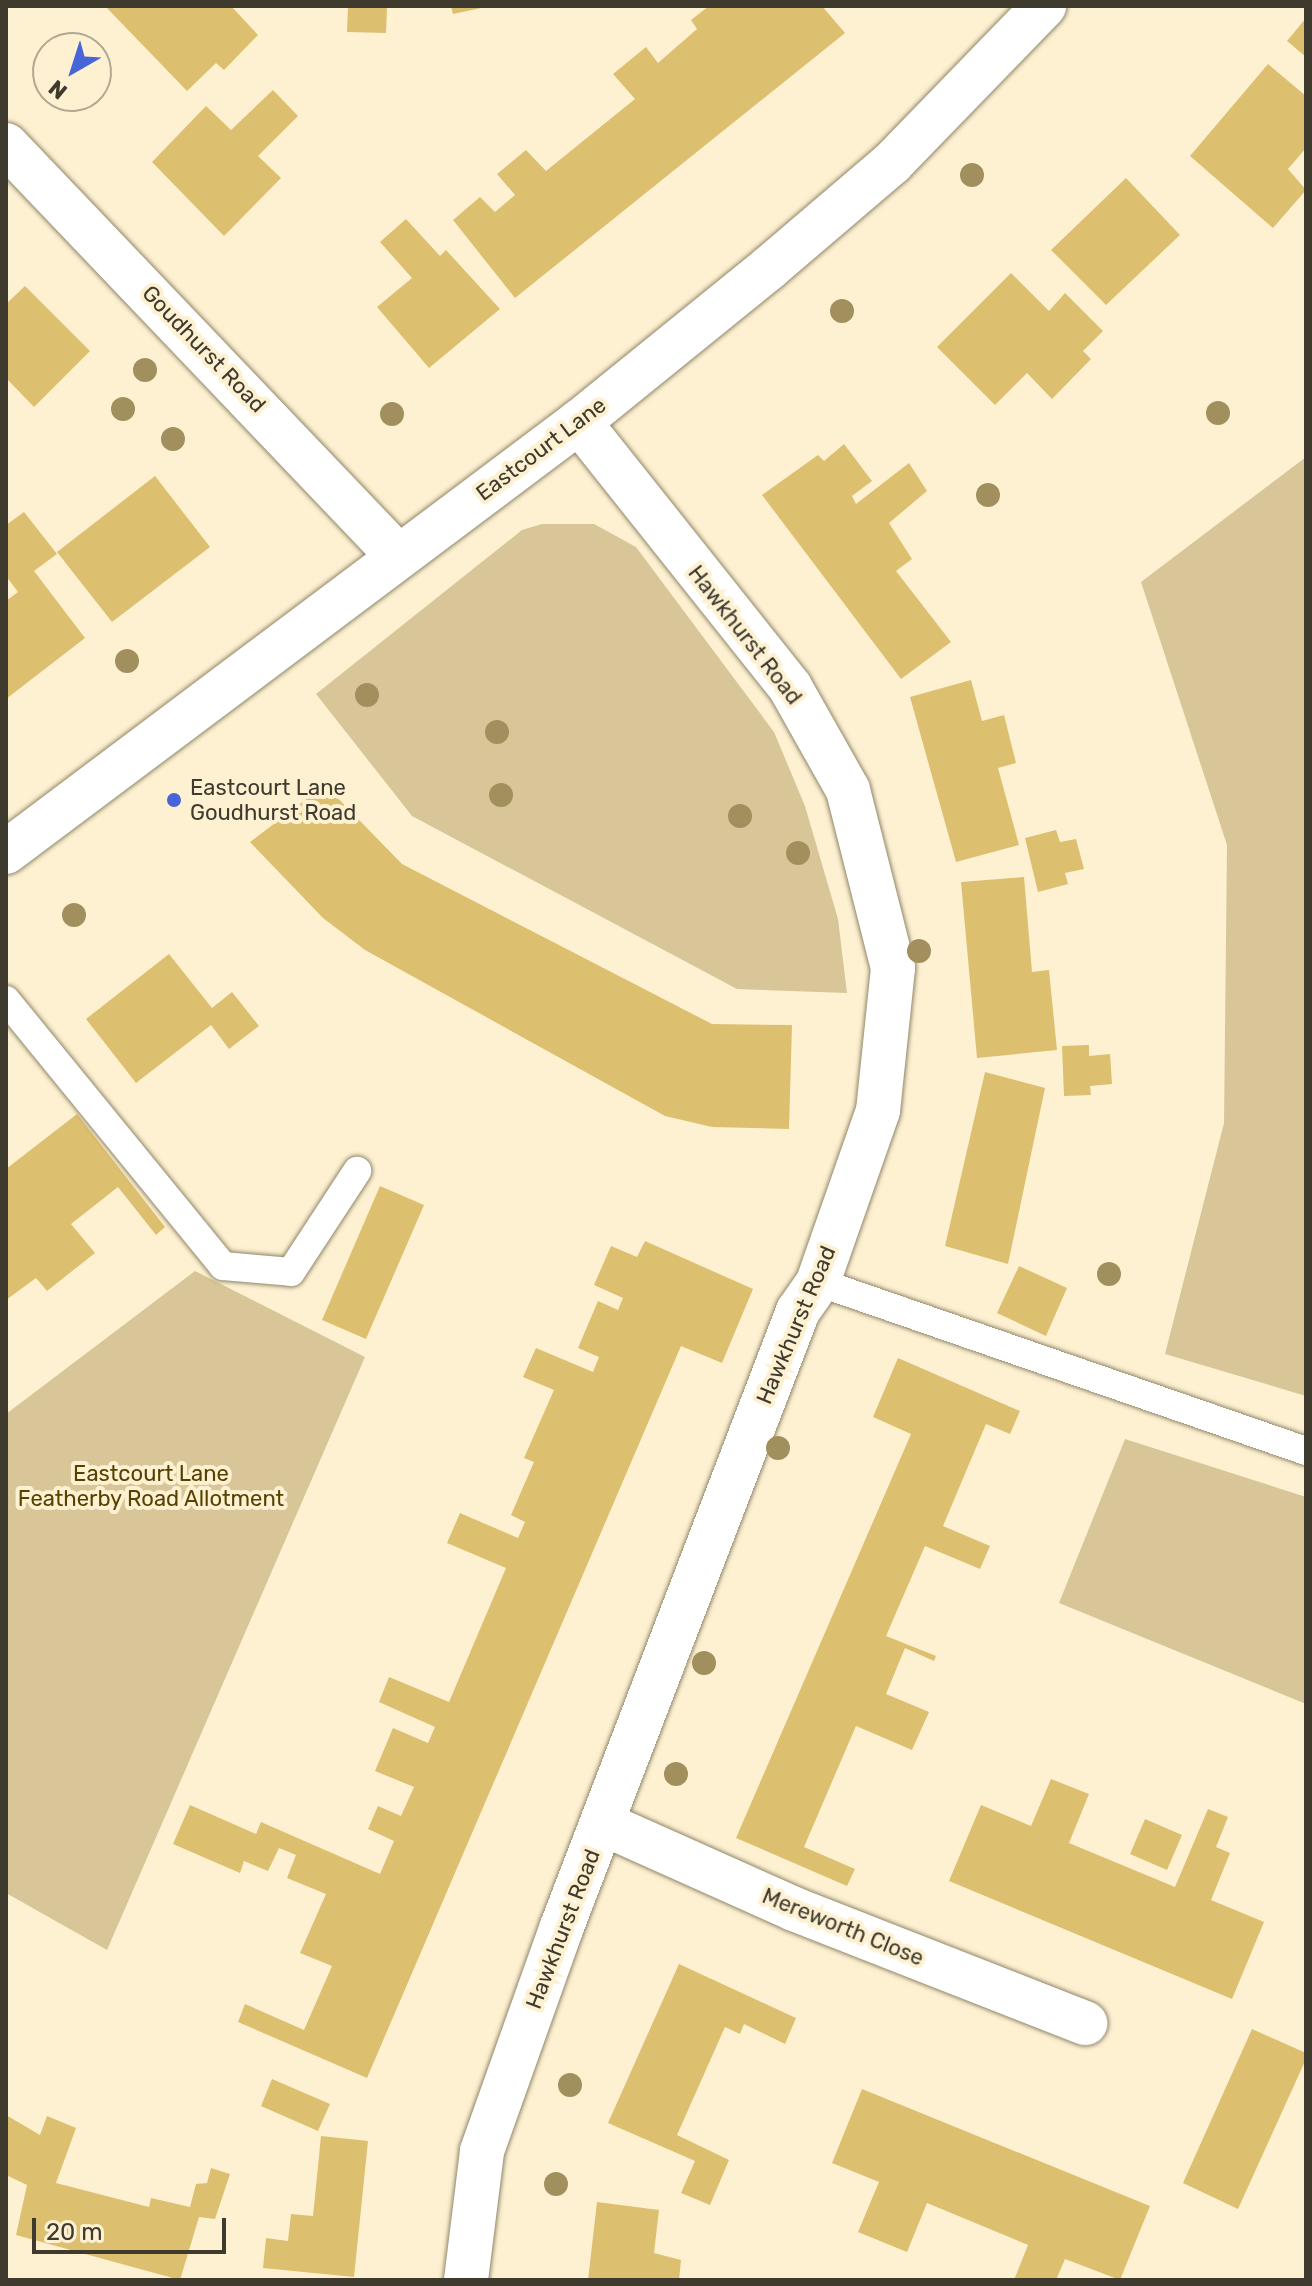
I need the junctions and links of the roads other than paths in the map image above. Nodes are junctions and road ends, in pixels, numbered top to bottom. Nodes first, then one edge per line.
1 (1044, 6) edge
2 (6, 145) edge
3 (579, 422) junction
4 (398, 556) junction
5 (6, 852) edge
6 (6, 1000) edge
7 (357, 1171) dead end
8 (818, 1282) junction
9 (1306, 1451) edge
10 (604, 1824) junction
11 (1085, 2023) dead end
12 (466, 2280) edge

1 - 3 street, Eastcourt Lane
2 - 4 street, Goudhurst Road
3 - 4 street, Eastcourt Lane
3 - 8 street, Hawkhurst Road
4 - 5 street, Eastcourt Lane
6 - 7 lane
8 - 9 lane
8 - 10 street, Hawkhurst Road
10 - 11 street, Mereworth Close
10 - 12 street, Hawkhurst Road

